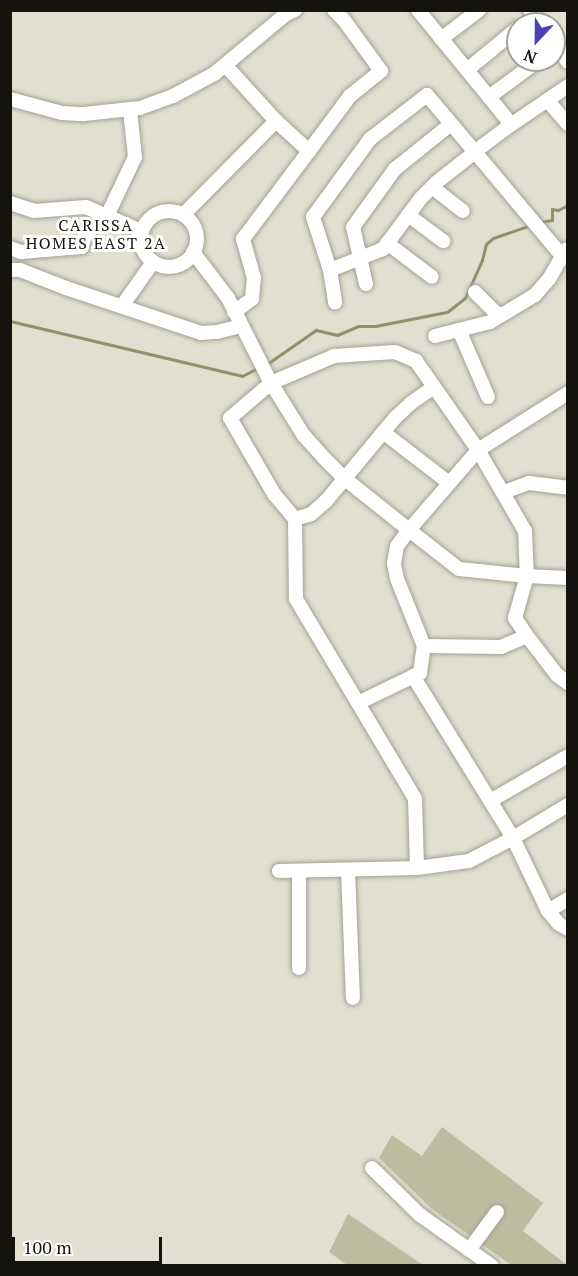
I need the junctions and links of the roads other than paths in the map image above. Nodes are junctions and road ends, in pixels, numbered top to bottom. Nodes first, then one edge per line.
1 (295, 10) edge
2 (334, 10) edge
3 (418, 10) edge
4 (478, 10) edge
5 (506, 38) edge
6 (441, 39) junction
7 (226, 66) junction
8 (467, 70) junction
9 (523, 72) edge
10 (567, 86) edge
11 (489, 97) junction
12 (10, 99) edge
13 (547, 100) junction
14 (130, 110) junction
15 (276, 121) junction
16 (451, 124) junction
17 (512, 124) junction
18 (567, 124) edge
19 (309, 151) junction
20 (475, 152) junction
21 (432, 187) junction
22 (10, 202) edge
23 (463, 211) dead end
24 (183, 215) junction
25 (408, 215) junction
26 (107, 216) junction
27 (141, 231) junction
28 (443, 241) dead end
29 (387, 243) junction
30 (10, 248) edge
31 (194, 252) junction
32 (565, 254) edge
33 (359, 261) junction
34 (153, 262) junction
35 (10, 270) edge
36 (330, 270) junction
37 (432, 277) dead end
38 (366, 284) dead end
39 (475, 292) dead end
40 (335, 303) dead end
41 (122, 306) junction
42 (234, 312) junction
43 (499, 316) junction
44 (241, 326) junction
45 (459, 330) junction
46 (435, 336) dead end
47 (269, 378) junction
48 (434, 387) junction
49 (567, 393) edge
50 (488, 398) dead end
51 (383, 432) junction
52 (478, 450) junction
53 (345, 480) junction
54 (449, 483) junction
55 (567, 488) edge
56 (504, 492) junction
57 (294, 519) junction
58 (409, 530) junction
59 (527, 576) junction
60 (567, 578) edge
61 (527, 636) junction
62 (424, 646) junction
63 (413, 676) junction
64 (567, 682) edge
65 (360, 702) junction
66 (567, 756) edge
67 (490, 801) junction
68 (567, 805) edge
69 (513, 838) junction
70 (417, 868) junction
71 (299, 870) junction
72 (348, 870) junction
73 (279, 871) dead end
74 (567, 899) edge
75 (548, 911) junction
76 (567, 929) edge
77 (299, 968) dead end
78 (353, 998) dead end
79 (372, 1168) dead end
80 (496, 1212) dead end
81 (469, 1250) junction
82 (492, 1266) edge

1 - 7 street
2 - 19 street
3 - 6 street
4 - 6 street
5 - 8 street
6 - 8 street
7 - 14 street
7 - 15 street
8 - 11 street
9 - 11 street
10 - 13 street
11 - 17 street
12 - 14 street
13 - 17 street
13 - 18 street
14 - 26 street
15 - 19 street
15 - 24 street
16 - 20 street
16 - 33 street
16 - 36 street
17 - 20 street
19 - 42 street
20 - 21 street
20 - 32 street
21 - 23 street
21 - 25 street
22 - 26 street
24 - 27 street
24 - 31 street
25 - 28 street
25 - 29 street
26 - 27 street
26 - 30 street
27 - 34 street
29 - 33 street
29 - 37 street
31 - 34 street
31 - 42 street
32 - 43 street
33 - 36 street
33 - 38 street
34 - 41 street
35 - 41 street
36 - 40 street
39 - 43 street
41 - 44 street
42 - 44 street
43 - 45 street
44 - 47 street
45 - 46 street
45 - 50 street
47 - 48 street
47 - 53 street
47 - 57 street
48 - 51 street
48 - 52 street
49 - 52 street
51 - 53 street
51 - 54 street
52 - 54 street
52 - 56 street
53 - 57 street
53 - 58 street
54 - 58 street
55 - 56 street
56 - 59 street
57 - 65 street
58 - 59 street
58 - 62 street
59 - 60 street
59 - 61 street
61 - 62 street
61 - 64 street
62 - 63 street
63 - 65 street
63 - 67 street
65 - 70 street
66 - 67 street
67 - 69 street
68 - 69 street
69 - 70 street
69 - 75 street
70 - 72 street
71 - 72 street
71 - 73 street
71 - 77 street
72 - 78 street
74 - 75 street
75 - 76 street
79 - 81 street
80 - 81 street
81 - 82 street

